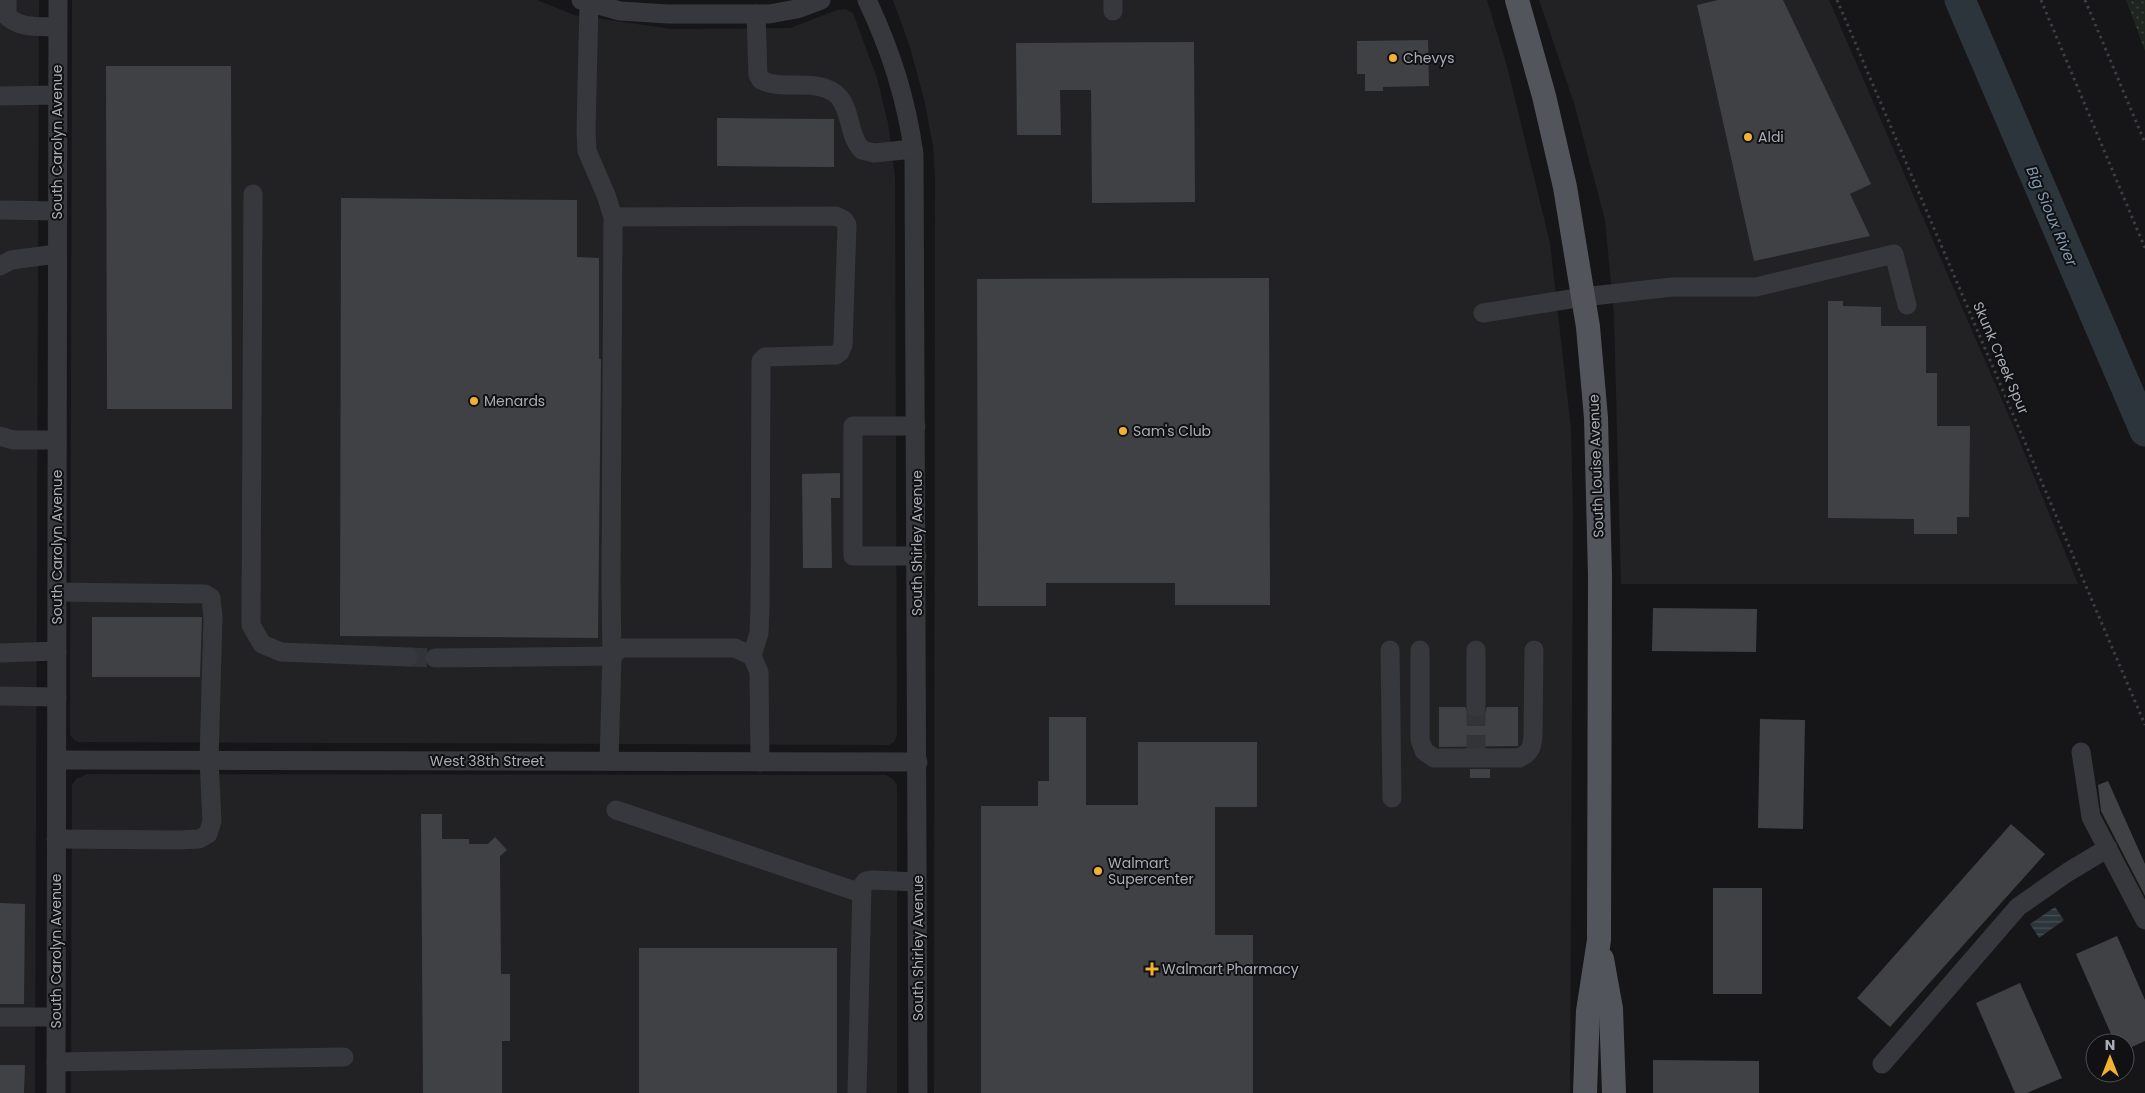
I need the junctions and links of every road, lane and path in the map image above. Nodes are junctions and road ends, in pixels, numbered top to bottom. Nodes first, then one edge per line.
1 (7, 0) edge
2 (58, 0) edge
3 (820, 0) edge
4 (867, 0) edge
5 (1517, 0) edge
6 (1837, 0) edge
7 (2041, 0) edge
8 (2085, 0) edge
9 (585, 1) edge
10 (756, 14) junction
11 (58, 27) junction
12 (58, 95) junction
13 (0, 96) edge
14 (2145, 143) edge
15 (913, 149) junction
16 (253, 194) dead end
17 (0, 210) edge
18 (57, 211) junction
19 (613, 217) junction
20 (2145, 248) edge
21 (57, 254) junction
22 (0, 266) edge
23 (1583, 297) junction
24 (1907, 305) dead end
25 (1483, 313) dead end
26 (916, 426) junction
27 (0, 436) edge
28 (57, 440) junction
29 (917, 556) junction
30 (57, 592) junction
31 (1390, 650) dead end
32 (1420, 650) dead end
33 (1476, 650) dead end
34 (1534, 650) dead end
35 (57, 651) junction
36 (0, 653) edge
37 (612, 656) junction
38 (752, 656) junction
39 (408, 657) tunnel mouth
40 (435, 658) tunnel mouth
41 (0, 696) edge
42 (57, 697) junction
43 (1476, 707) tunnel mouth
44 (2145, 725) edge
45 (2081, 752) dead end
46 (57, 760) junction
47 (209, 760) junction
48 (609, 761) junction
49 (760, 762) junction
50 (918, 762) junction
51 (1392, 798) dead end
52 (616, 810) dead end
53 (56, 839) junction
54 (2108, 848) junction
55 (917, 882) junction
56 (861, 893) junction
57 (2145, 920) edge
58 (1599, 940) junction
59 (0, 1017) edge
60 (56, 1017) junction
61 (344, 1057) dead end
62 (56, 1062) junction
63 (1882, 1064) dead end
64 (56, 1093) edge
65 (857, 1093) edge
66 (918, 1093) edge
67 (1585, 1093) edge
68 (1614, 1093) edge

1 - 11 street
2 - 11 street, South Carolyn Avenue
3 - 10 street
4 - 15 street, South Shirley Avenue
5 - 23 main road, South Louise Avenue
6 - 44 path, Skunk Creek Spur
7 - 20 path
8 - 14 path
9 - 10 street
9 - 19 street
10 - 15 street
11 - 12 street, South Carolyn Avenue
12 - 13 street
12 - 18 street, South Carolyn Avenue
15 - 26 street, South Shirley Avenue
16 - 39 street
17 - 18 street
18 - 21 street, South Carolyn Avenue
19 - 37 street
19 - 38 street
21 - 22 street
21 - 28 street, South Carolyn Avenue
23 - 24 street
23 - 25 street
23 - 58 main road, South Louise Avenue
26 - 29 street, South Shirley Avenue
26 - 29 street
27 - 28 street
28 - 30 street, South Carolyn Avenue
29 - 50 street, South Shirley Avenue
30 - 35 street, South Carolyn Avenue
30 - 47 street
31 - 51 street
32 - 34 street
33 - 43 street
35 - 36 street
35 - 42 street, South Carolyn Avenue
37 - 38 street
37 - 40 street
37 - 48 street
38 - 49 street
41 - 42 street
42 - 46 street, South Carolyn Avenue
45 - 54 street
46 - 47 street, West 38th Street
46 - 53 street, South Carolyn Avenue
47 - 48 street, West 38th Street
47 - 53 street
48 - 49 street, West 38th Street
49 - 50 street, West 38th Street
50 - 55 street, South Shirley Avenue
52 - 56 street
53 - 60 street, South Carolyn Avenue
54 - 57 street
54 - 63 street
55 - 56 street
55 - 66 street, South Shirley Avenue
56 - 65 street
58 - 67 main road, South Louise Avenue
58 - 68 main road, South Louise Avenue
59 - 60 street
60 - 62 street, South Carolyn Avenue
61 - 62 street
62 - 64 street, South Carolyn Avenue

